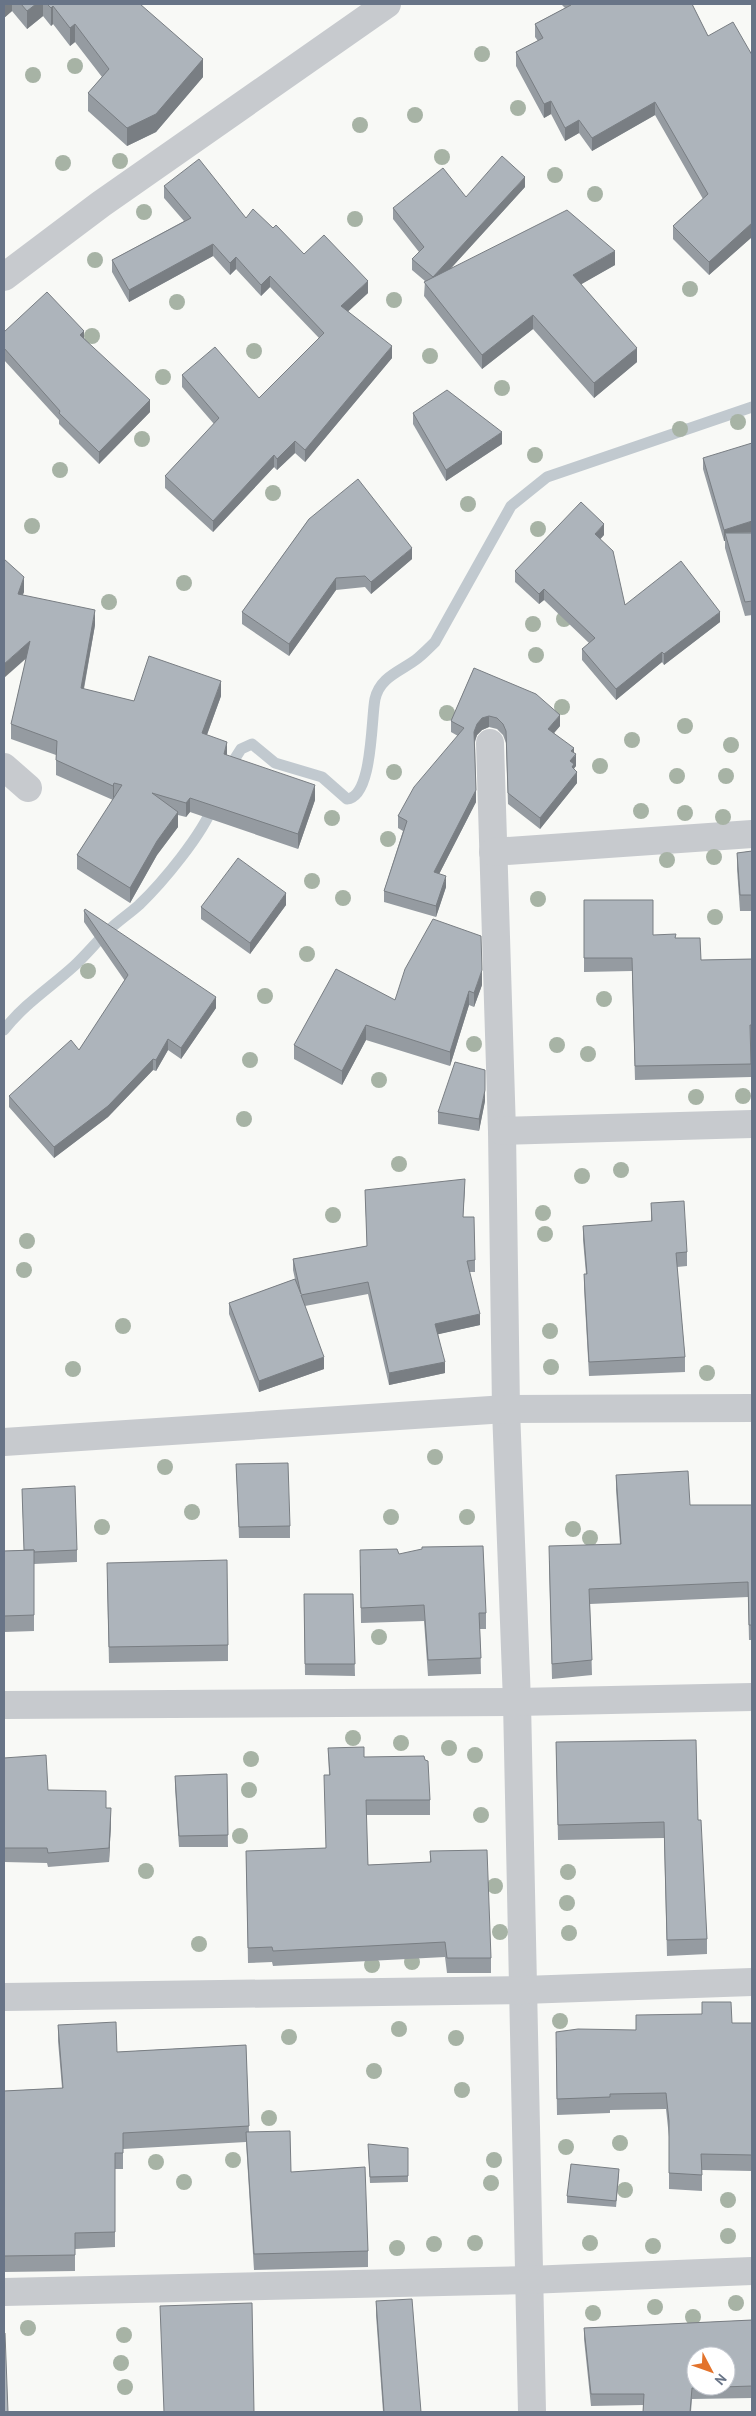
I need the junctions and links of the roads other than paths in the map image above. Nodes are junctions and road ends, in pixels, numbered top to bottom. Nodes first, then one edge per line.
1 (387, 4) edge
2 (4, 277) edge
3 (490, 743) dead end
4 (4, 767) edge
5 (28, 788) dead end
6 (752, 834) edge
7 (493, 852) junction
8 (752, 1124) edge
9 (502, 1131) junction
10 (752, 1408) edge
11 (506, 1409) junction
12 (4, 1442) edge
13 (752, 1697) edge
14 (517, 1702) junction
15 (4, 1706) edge
16 (752, 1982) edge
17 (523, 1990) junction
18 (4, 1997) edge
19 (752, 2272) edge
20 (528, 2280) junction
21 (4, 2292) edge
22 (532, 2412) edge

1 - 2 street
3 - 7 street
4 - 5 street
6 - 7 street
7 - 9 street
8 - 9 street
9 - 11 street
10 - 11 street
11 - 12 street
11 - 14 street
13 - 14 street
14 - 15 street
14 - 17 street
16 - 17 street
17 - 18 street
17 - 20 street
19 - 20 street
20 - 21 street
20 - 22 street

